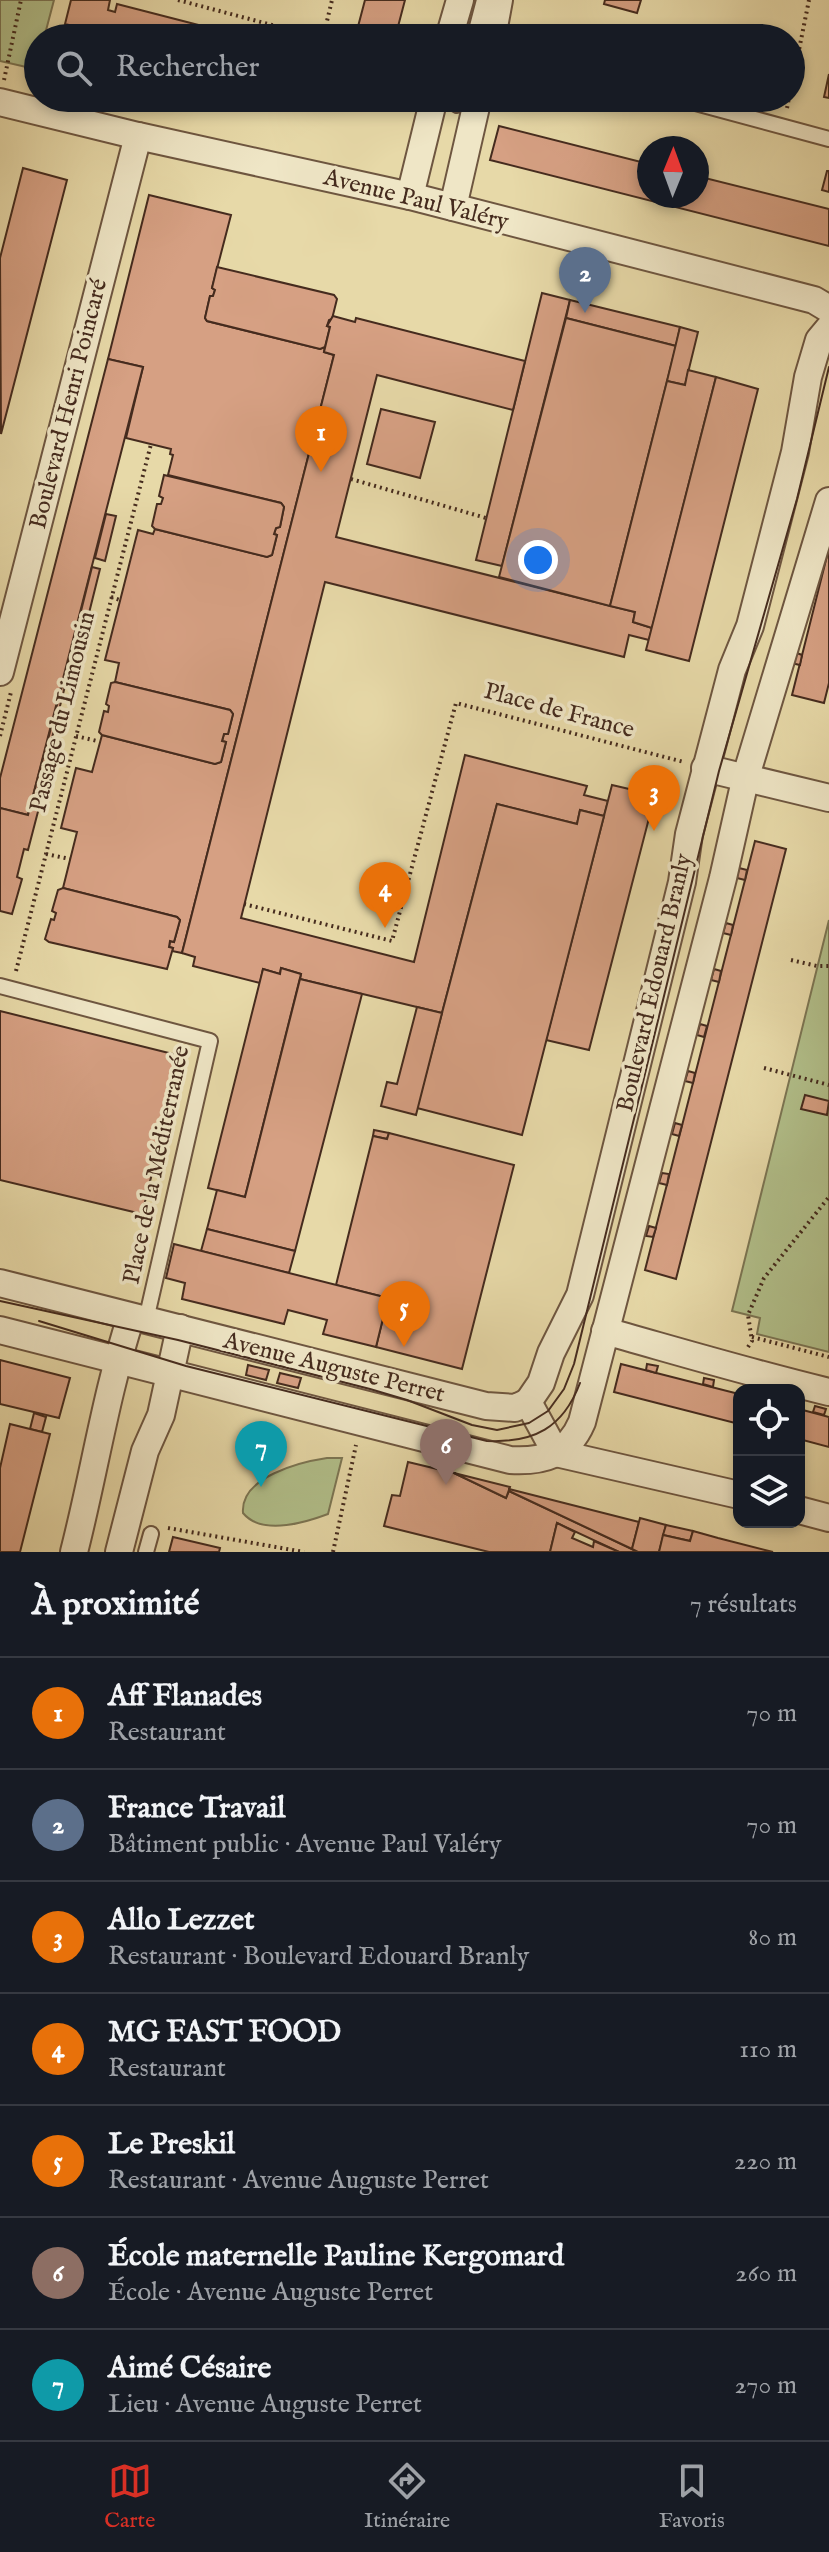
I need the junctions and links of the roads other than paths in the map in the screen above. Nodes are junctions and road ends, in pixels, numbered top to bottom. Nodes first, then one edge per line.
1 (460, 0) edge
2 (484, 0) edge
3 (499, 0) edge
4 (453, 24) edge
5 (478, 24) edge
6 (495, 24) edge
7 (2, 92) edge
8 (24, 99) edge
9 (64, 112) edge
10 (451, 112) edge
11 (457, 112) edge
12 (729, 112) edge
13 (138, 136) junction
14 (829, 139) edge
15 (410, 196) junction
16 (453, 207) junction
17 (829, 309) edge
18 (829, 328) edge
19 (829, 501) edge
20 (0, 672) edge
21 (705, 768) junction
22 (746, 776) junction
23 (829, 798) edge
24 (6, 987) edge
25 (0, 1283) edge
26 (138, 1318) junction
27 (180, 1328) junction
28 (0, 1330) edge
29 (605, 1331) junction
30 (117, 1360) junction
31 (170, 1374) junction
32 (829, 1392) edge
33 (528, 1402) junction
34 (556, 1453) junction
35 (733, 1494) edge
36 (805, 1512) edge
37 (829, 1518) edge
38 (151, 1534) dead end
39 (74, 1552) edge
40 (119, 1552) edge
41 (146, 1552) edge

1 - 4 street
2 - 5 lane
3 - 6 street
7 - 8 street, Avenue Paul Valéry
9 - 13 street, Avenue Paul Valéry
10 - 15 street
11 - 16 street
12 - 14 lane
13 - 15 street, Avenue Paul Valéry
13 - 20 street, Boulevard Henri Poincaré
15 - 16 street, Avenue Paul Valéry
16 - 17 street, Avenue Paul Valéry
18 - 21 street, Boulevard Edouard Branly
19 - 22 street, Boulevard Edouard Branly
21 - 22 street
21 - 33 street, Boulevard Edouard Branly
22 - 23 street
22 - 29 street, Boulevard Edouard Branly
24 - 26 lane, Place de la Méditerranée
25 - 26 street, Avenue Auguste Perret
26 - 27 street, Avenue Auguste Perret
26 - 30 street
27 - 31 street
27 - 33 street, Avenue Auguste Perret
28 - 30 street, Avenue Auguste Perret
29 - 32 street
29 - 34 street, Boulevard Edouard Branly
30 - 31 street, Avenue Auguste Perret
30 - 39 street
31 - 34 street, Avenue Auguste Perret
31 - 40 street
33 - 34 street
34 - 35 street, Avenue Auguste Perret
36 - 37 street
38 - 41 lane

